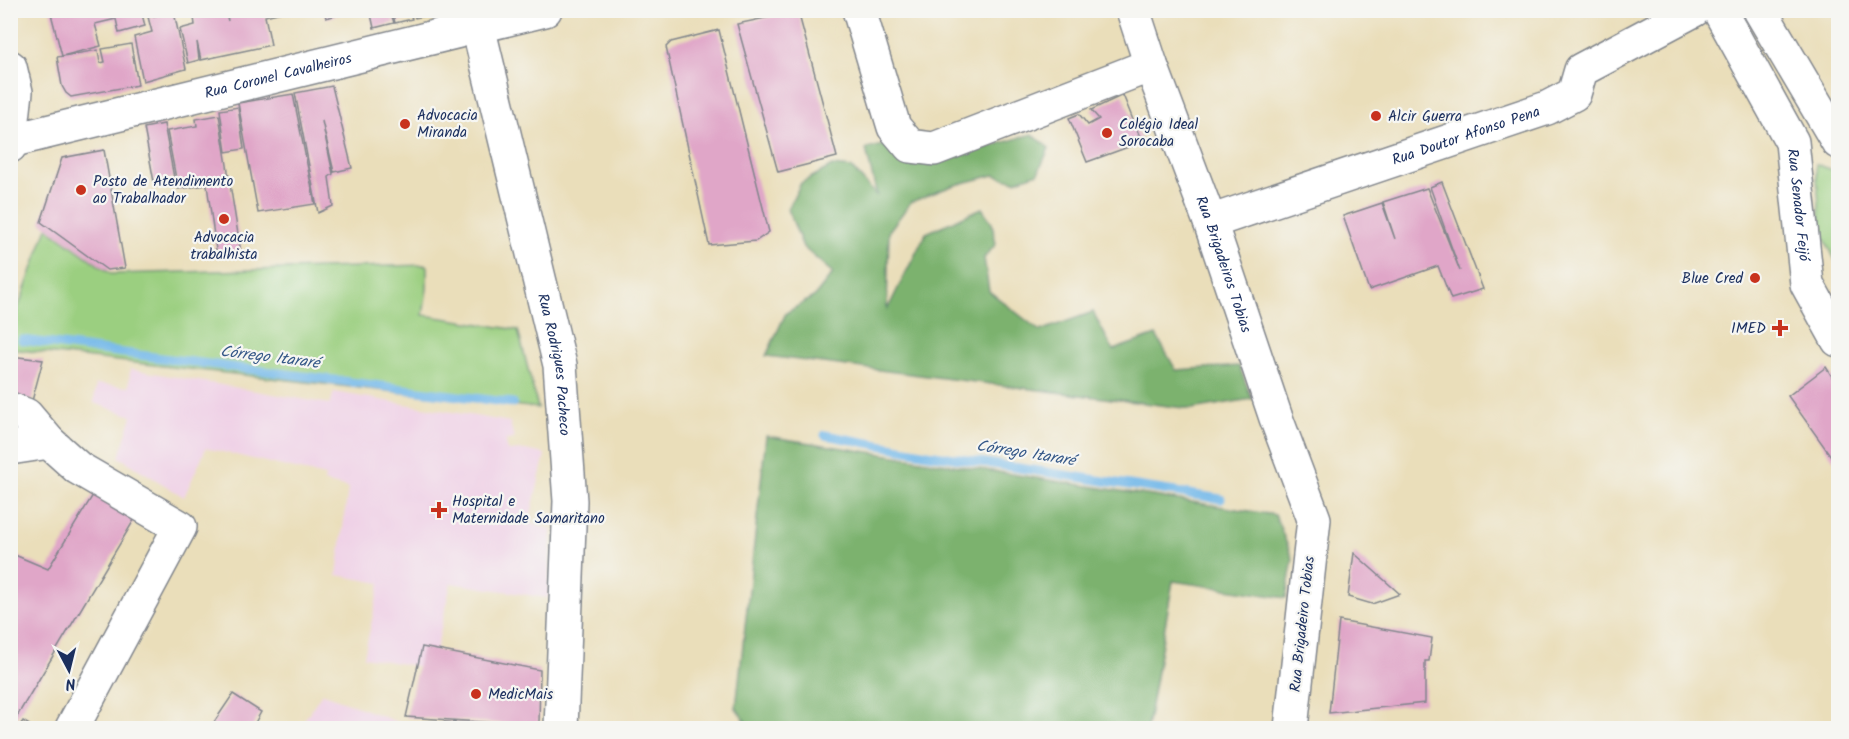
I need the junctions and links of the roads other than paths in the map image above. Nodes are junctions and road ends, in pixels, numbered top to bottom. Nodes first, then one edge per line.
1 (545, 10) edge
2 (859, 10) edge
3 (1133, 10) edge
4 (1694, 10) edge
5 (1719, 10) edge
6 (1760, 10) edge
7 (476, 19) edge
8 (1151, 65) junction
9 (10, 67) edge
10 (11, 142) edge
11 (1839, 142) edge
12 (1210, 222) junction
13 (1839, 340) edge
14 (10, 409) edge
15 (49, 442) junction
16 (10, 448) edge
17 (1314, 519) joint
18 (72, 729) edge
19 (561, 729) edge
20 (1291, 729) edge

1 - 7 street, Rua Coronel Cavalheiros
2 - 8 street
3 - 8 street, Rua Brigadeiros Tobias
4 - 12 street, Rua Doutor Afonso Pena
5 - 13 street, Rua Senador Feijó
6 - 11 street
7 - 10 street, Rua Coronel Cavalheiros
7 - 19 street, Rua Rodrigues Pacheco
8 - 12 street, Rua Brigadeiros Tobias
9 - 10 street
12 - 17 street, Rua Brigadeiros Tobias
14 - 15 street
15 - 16 street
15 - 18 street
17 - 20 street, Rua Brigadeiro Tobias

